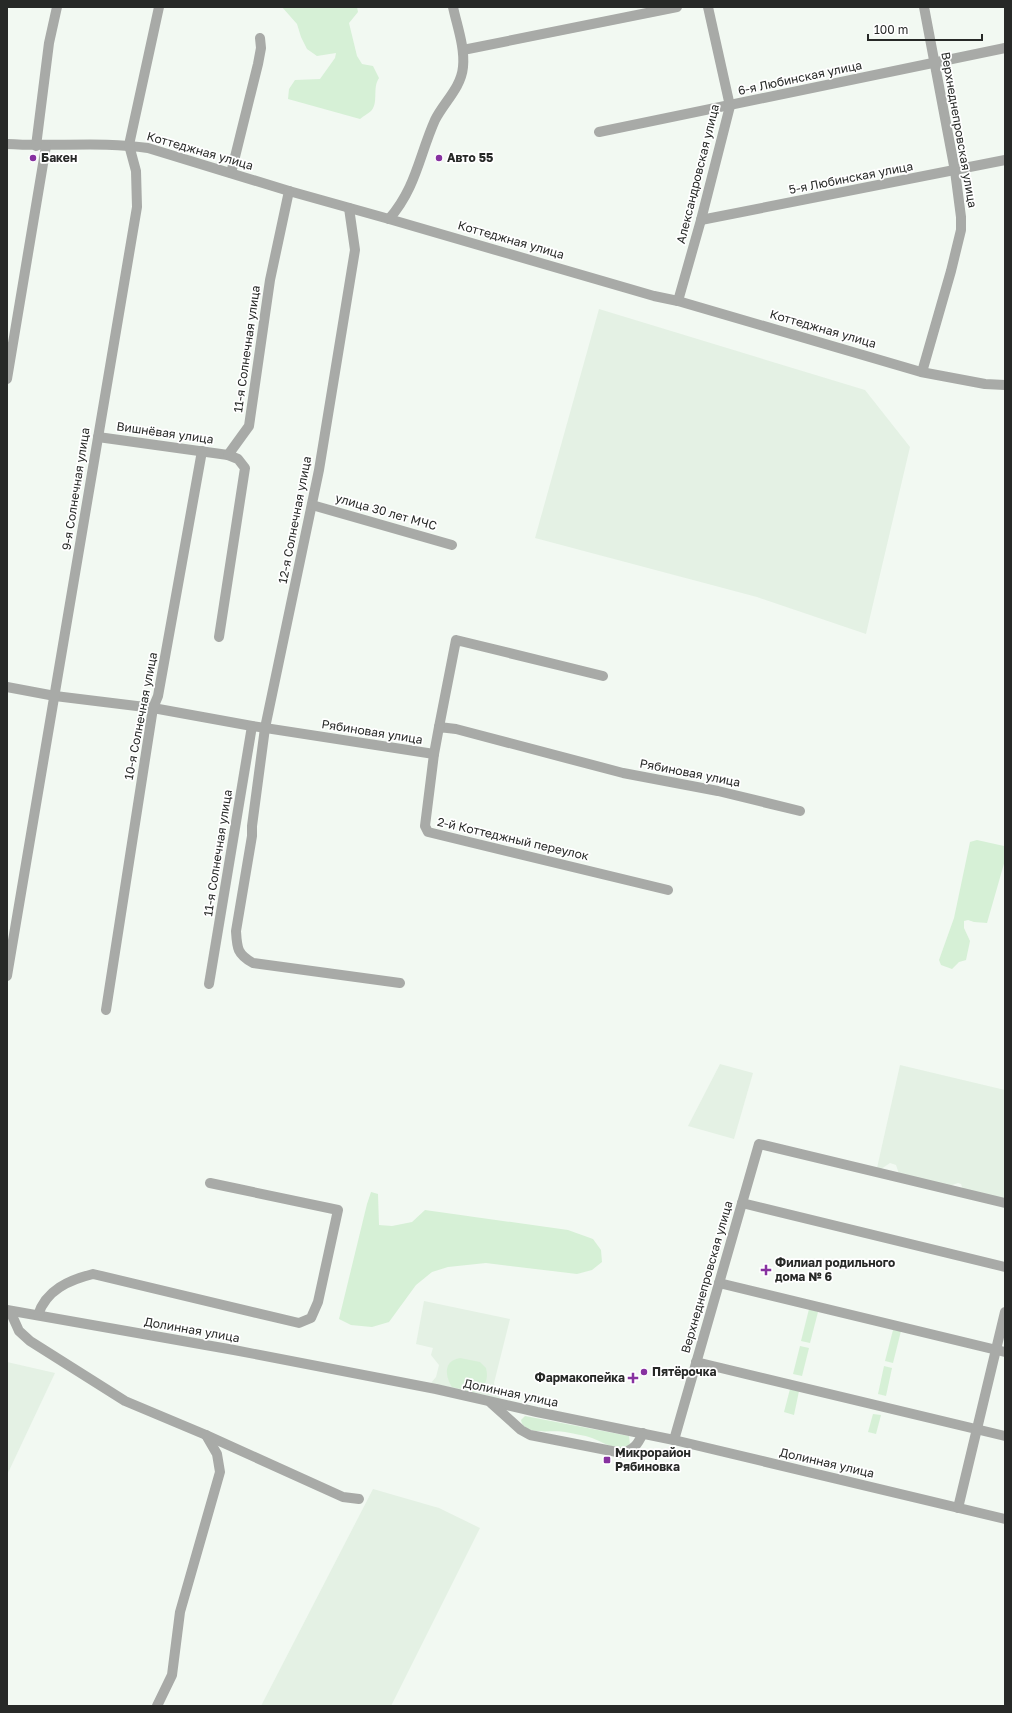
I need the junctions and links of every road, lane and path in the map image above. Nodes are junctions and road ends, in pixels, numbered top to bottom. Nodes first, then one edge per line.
1 (56, 7) edge
2 (159, 7) edge
3 (453, 7) edge
4 (678, 7) edge
5 (708, 7) edge
6 (924, 7) edge
7 (260, 38) dead end
8 (1005, 48) edge
9 (463, 50) junction
10 (934, 63) junction
11 (730, 106) junction
12 (599, 132) dead end
13 (7, 144) edge
14 (129, 145) junction
15 (41, 146) junction
16 (1005, 160) edge
17 (955, 171) junction
18 (231, 173) junction
19 (288, 191) junction
20 (349, 208) junction
21 (389, 219) junction
22 (701, 220) junction
23 (678, 301) junction
24 (922, 372) junction
25 (7, 379) edge
26 (1005, 385) edge
27 (98, 437) junction
28 (202, 451) junction
29 (228, 455) junction
30 (312, 505) junction
31 (452, 545) dead end
32 (219, 637) dead end
33 (603, 676) dead end
34 (7, 687) edge
35 (55, 696) junction
36 (153, 708) junction
37 (252, 726) junction
38 (439, 727) junction
39 (265, 728) junction
40 (434, 754) junction
41 (800, 812) dead end
42 (668, 890) dead end
43 (7, 976) edge
44 (400, 983) dead end
45 (209, 984) dead end
46 (106, 1010) dead end
47 (210, 1183) dead end
48 (1005, 1203) edge
49 (742, 1204) junction
50 (1005, 1267) edge
51 (719, 1283) junction
52 (8, 1310) edge
53 (1005, 1312) edge
54 (38, 1315) junction
55 (1000, 1351) edge
56 (696, 1362) junction
57 (490, 1401) junction
58 (977, 1429) junction
59 (643, 1433) junction
60 (206, 1435) junction
61 (1005, 1436) edge
62 (674, 1440) junction
63 (359, 1500) dead end
64 (958, 1508) junction
65 (1005, 1519) edge
66 (157, 1706) edge

1 - 15 street
2 - 14 street, 9-я Солнечная улица
3 - 9 street
4 - 9 street
5 - 11 street, Александровская улица
6 - 10 street, Верхнеднепровская улица
7 - 18 street
8 - 10 street, 6-я Любинская улица
9 - 21 street
10 - 11 street, 6-я Любинская улица
10 - 17 street, Верхнеднепровская улица
11 - 12 street, 6-я Любинская улица
11 - 22 street, Александровская улица
13 - 15 street, Коттеджная улица
14 - 15 street, Коттеджная улица
14 - 18 street, Коттеджная улица
14 - 27 street, 9-я Солнечная улица
15 - 25 street
16 - 17 street, 5-я Любинская улица
17 - 22 street, 5-я Любинская улица
17 - 24 street, Верхнеднепровская улица
18 - 19 street, Коттеджная улица
19 - 20 street, Коттеджная улица
19 - 29 street, 11-я Солнечная улица
20 - 21 street, Коттеджная улица
20 - 30 street, 12-я Солнечная улица
21 - 23 street, Коттеджная улица
22 - 23 street, Александровская улица
23 - 24 street, Коттеджная улица
24 - 26 street, Коттеджная улица
27 - 28 street, Вишнёвая улица
27 - 35 street, 9-я Солнечная улица
28 - 29 street, Вишнёвая улица
28 - 36 street, 10-я Солнечная улица
29 - 32 street
30 - 31 street, улица 30 лет МЧС
30 - 39 street, 12-я Солнечная улица
33 - 38 street
34 - 35 street, Рябиновая улица
35 - 36 street, Рябиновая улица
35 - 43 street, 9-я Солнечная улица
36 - 37 street, Рябиновая улица
36 - 46 street, 10-я Солнечная улица
37 - 39 street, Рябиновая улица
37 - 45 street, 11-я Солнечная улица
38 - 40 street, Рябиновая улица
38 - 41 street, Рябиновая улица
39 - 40 street, Рябиновая улица
39 - 44 street, 12-я Солнечная улица
40 - 42 street, 2-й Коттеджный переулок
47 - 54 street
48 - 49 street, Верхнеднепровская улица
49 - 50 street
49 - 51 street, Верхнеднепровская улица
51 - 55 street
51 - 56 street, Верхнеднепровская улица
52 - 54 street, Долинная улица
52 - 60 street
53 - 55 street
54 - 57 street, Долинная улица
55 - 58 street
56 - 58 street
56 - 62 street, Верхнеднепровская улица
57 - 59 street, Долинная улица
57 - 59 street
58 - 61 street
58 - 64 street
59 - 62 street, Долинная улица
60 - 63 street
60 - 66 street
62 - 64 street, Долинная улица
64 - 65 street, Долинная улица

